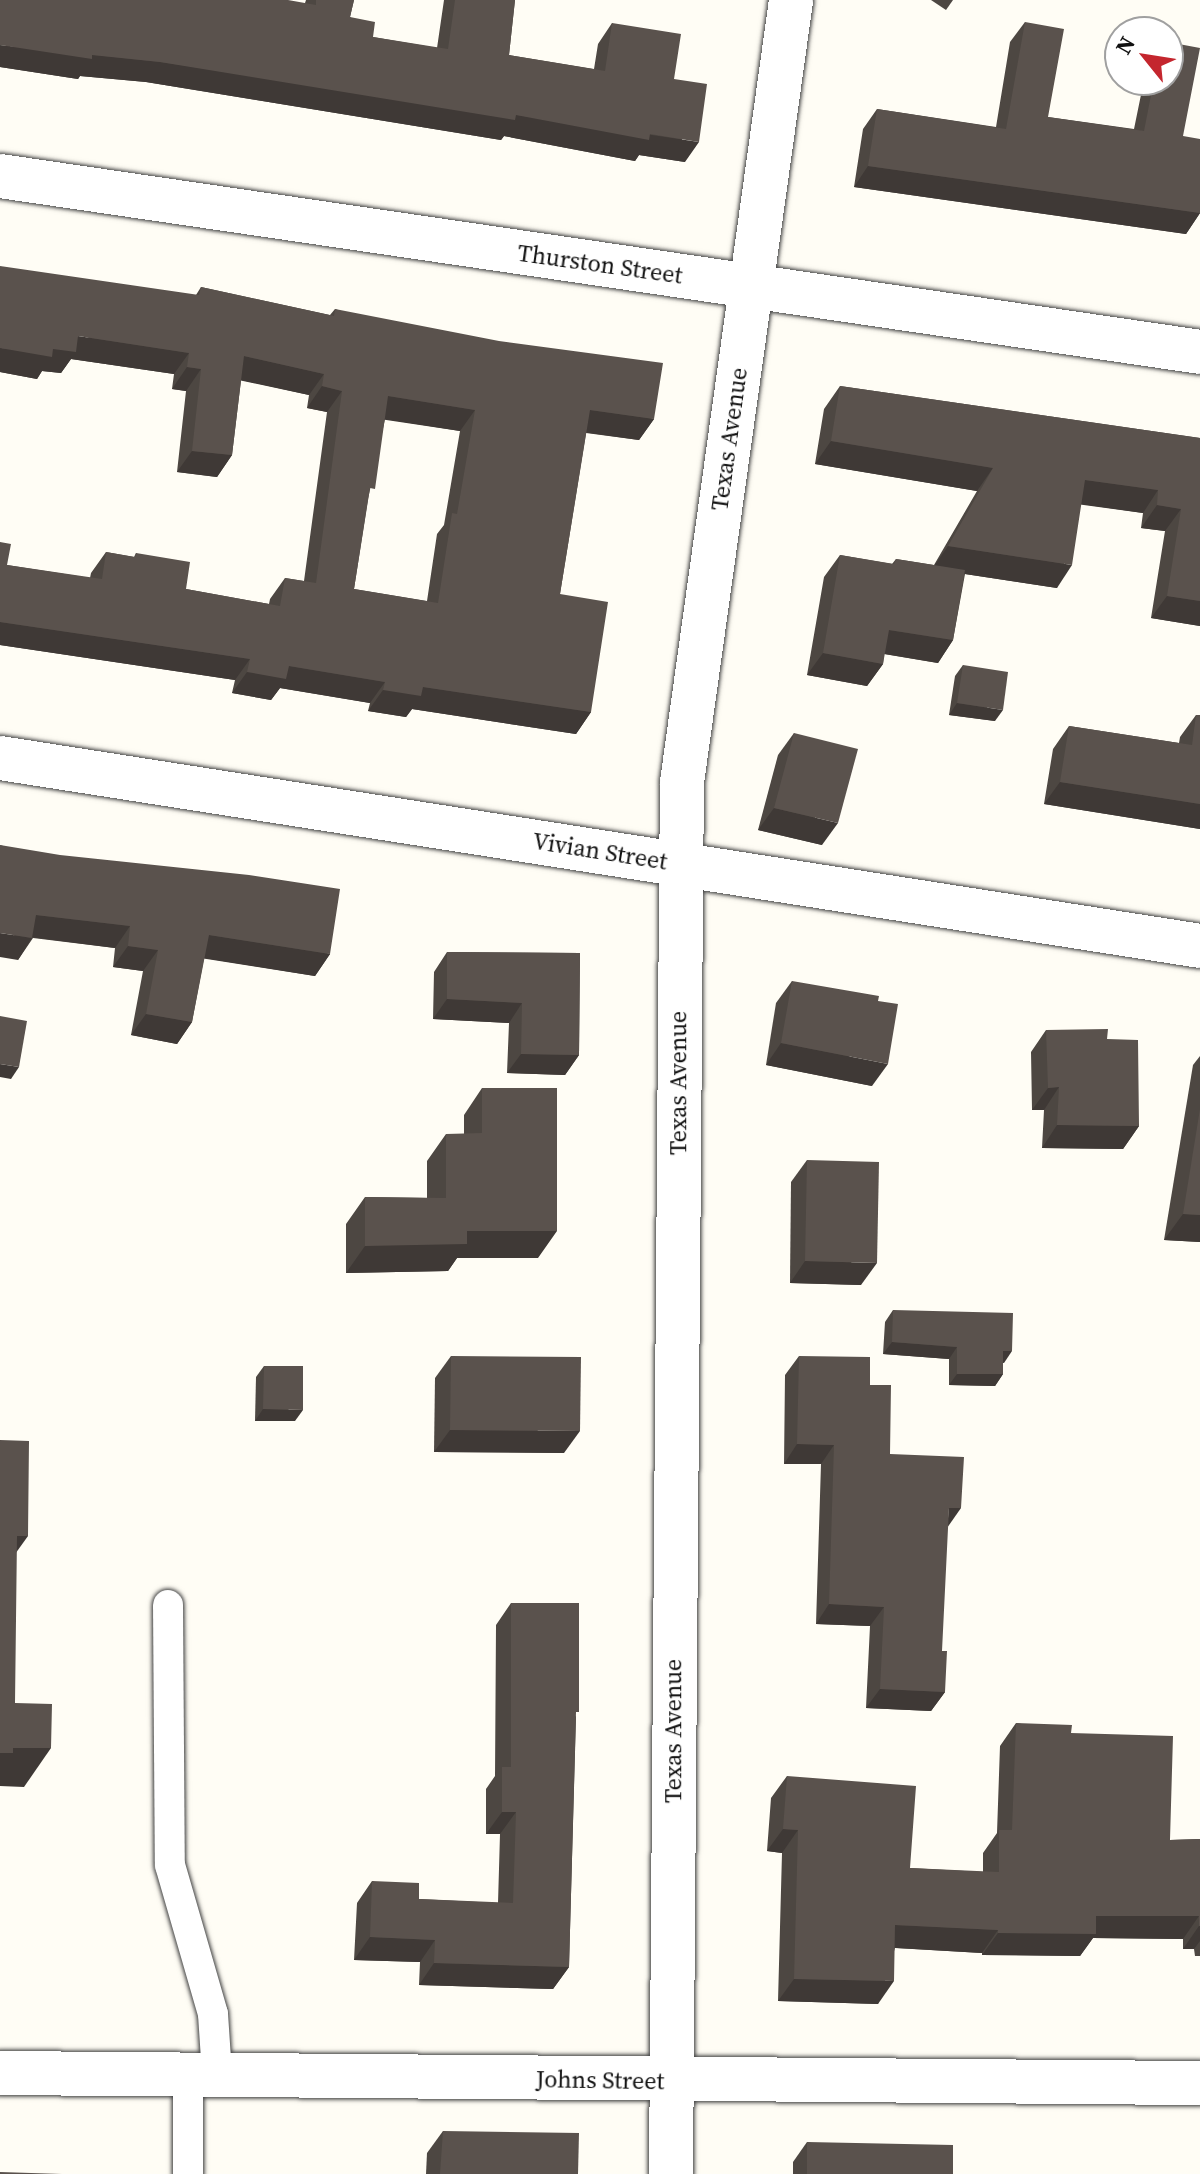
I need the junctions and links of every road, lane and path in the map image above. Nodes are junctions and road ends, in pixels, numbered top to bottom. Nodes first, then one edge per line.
1 (791, 0) edge
2 (0, 176) edge
3 (750, 286) junction
4 (1200, 352) edge
5 (0, 758) edge
6 (679, 864) junction
7 (1200, 946) edge
8 (168, 1605) dead end
9 (0, 2073) edge
10 (203, 2075) junction
11 (670, 2081) junction
12 (1200, 2083) edge
13 (188, 2174) edge
14 (671, 2174) edge

1 - 3 street, Texas Avenue
2 - 3 street, Thurston Street
3 - 4 street, Thurston Street
3 - 6 street, Texas Avenue
5 - 6 street, Vivian Street
6 - 7 street, Vivian Street
6 - 11 street, Texas Avenue
8 - 10 lane
9 - 10 street, Johns Street
10 - 11 street, Johns Street
10 - 13 lane
11 - 12 street, Johns Street
11 - 14 street, Texas Avenue

